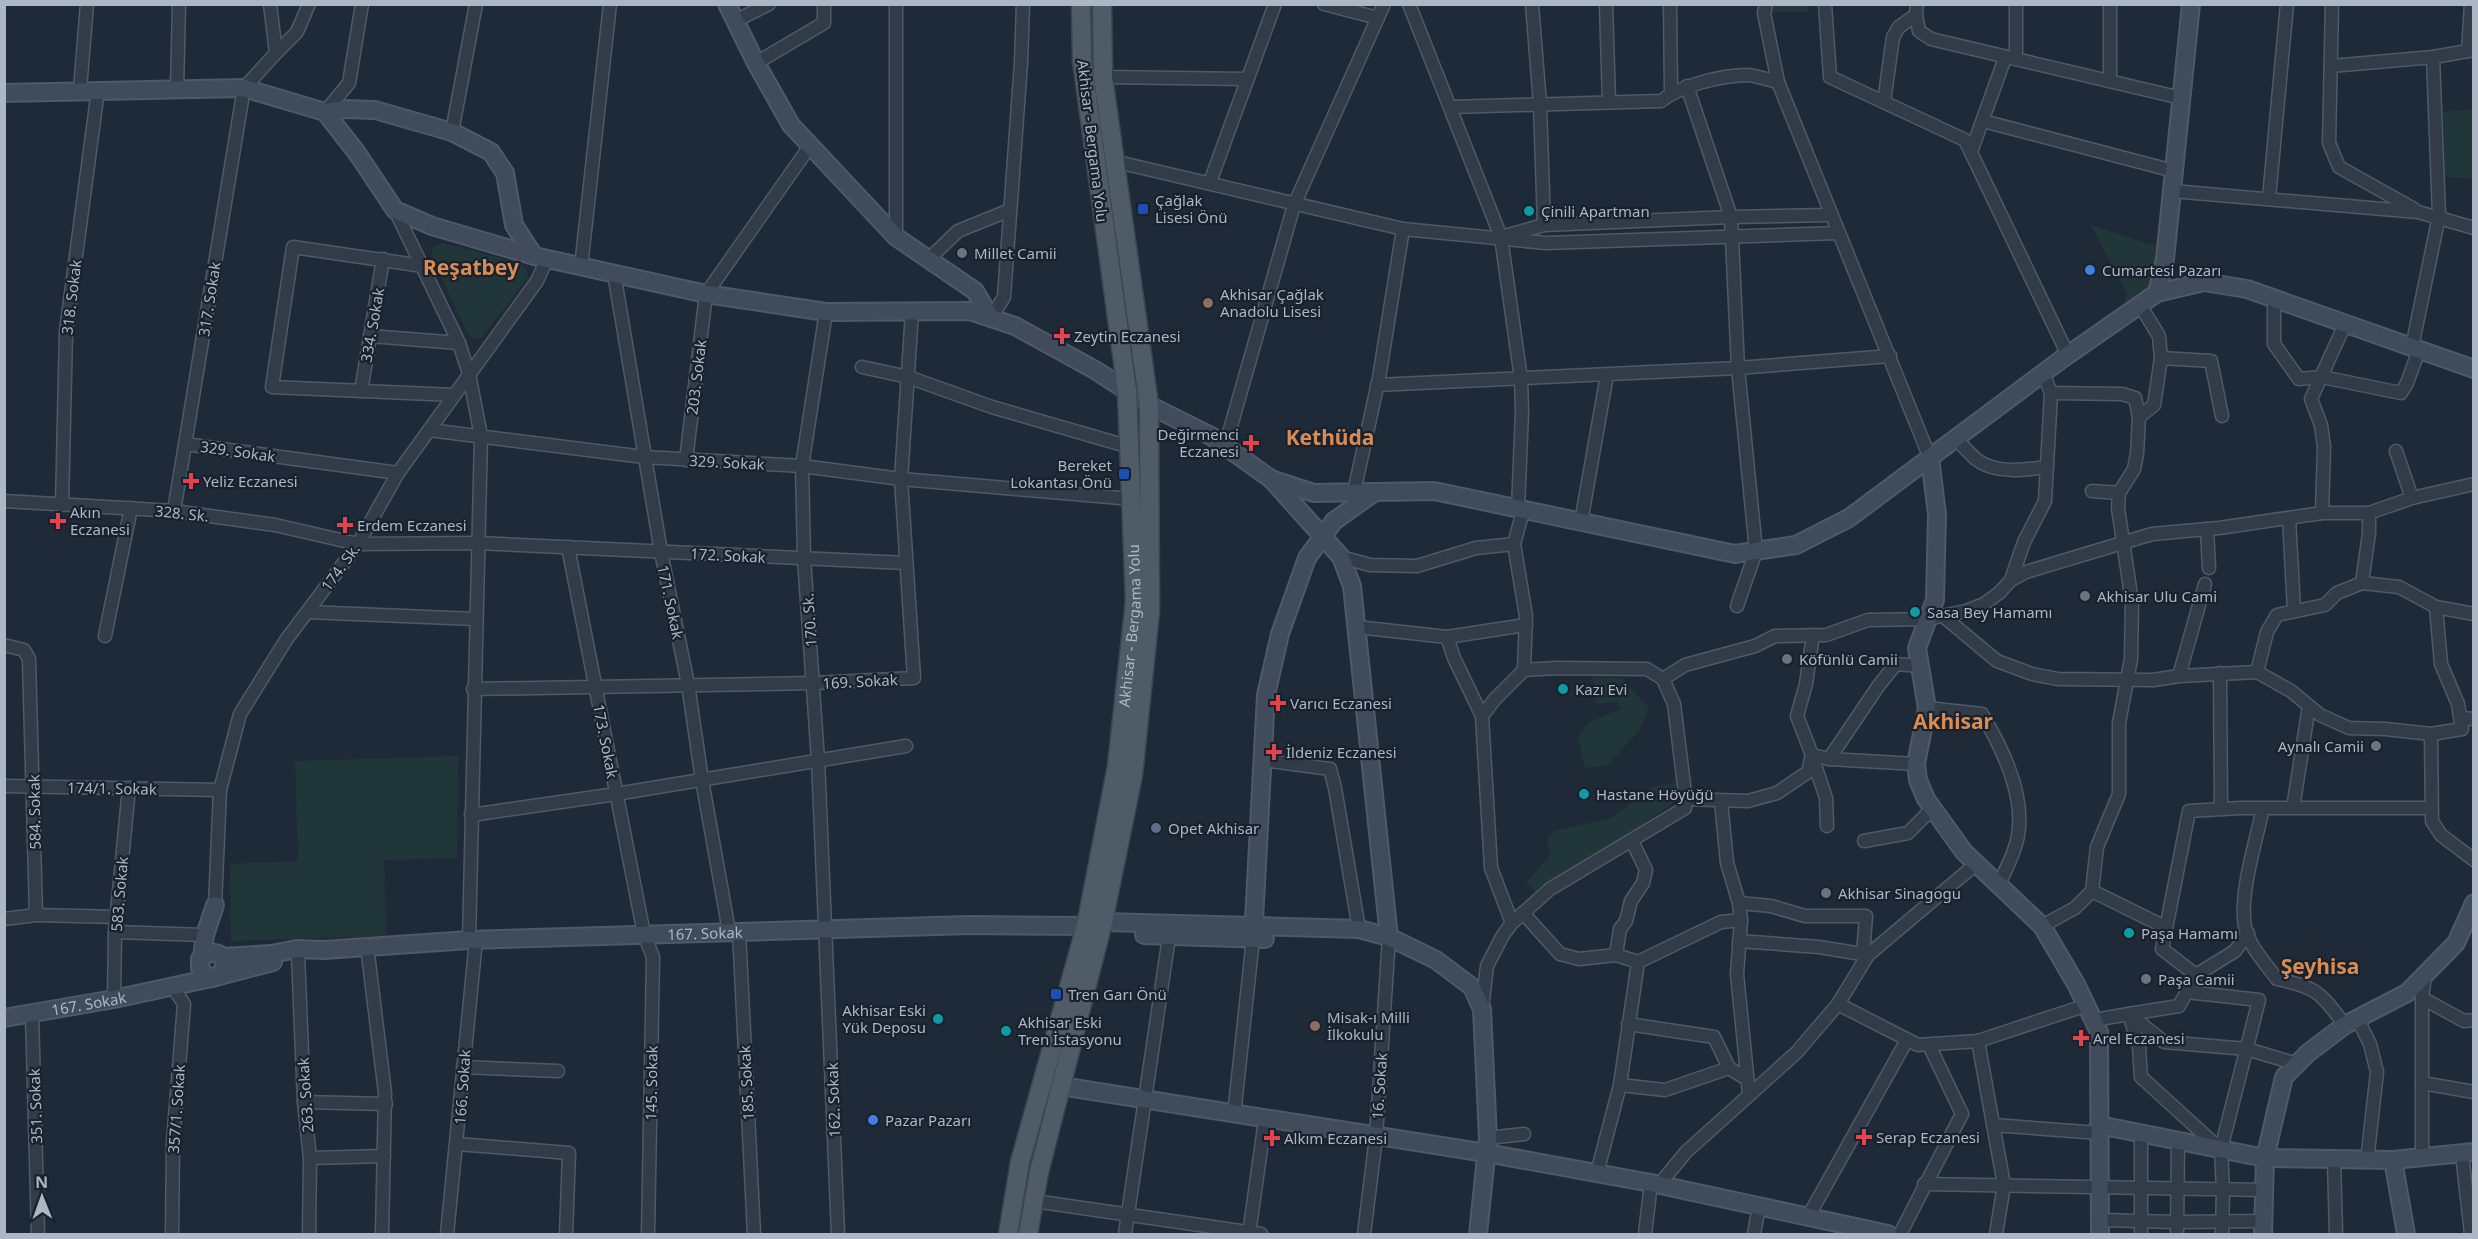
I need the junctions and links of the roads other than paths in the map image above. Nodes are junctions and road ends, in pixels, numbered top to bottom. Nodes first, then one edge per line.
1 (87, 4) edge
2 (179, 4) edge
3 (270, 4) edge
4 (309, 4) edge
5 (362, 4) edge
6 (476, 4) edge
7 (610, 4) edge
8 (727, 4) edge
9 (769, 4) edge
10 (824, 4) edge
11 (896, 4) edge
12 (1023, 4) edge
13 (1081, 4) edge
14 (1102, 4) edge
15 (1275, 4) edge
16 (1324, 4) edge
17 (1384, 4) edge
18 (1409, 4) edge
19 (1532, 4) edge
20 (1606, 4) edge
21 (1670, 4) edge
22 (1766, 4) edge
23 (1825, 4) edge
24 (2016, 4) edge
25 (2110, 4) edge
26 (2191, 4) edge
27 (2287, 4) edge
28 (2332, 4) edge
29 (2471, 4) edge
30 (1917, 10) edge
31 (1378, 18) junction
32 (735, 21) junction
33 (2471, 50) edge
34 (276, 53) junction
35 (2433, 57) junction
36 (2011, 58) junction
37 (756, 63) junction
38 (2331, 66) junction
39 (1103, 76) junction
40 (1246, 79) junction
41 (2110, 80) junction
42 (1778, 82) junction
43 (1687, 86) junction
44 (177, 88) junction
45 (244, 88) junction
46 (80, 90) junction
47 (98, 90) junction
48 (4, 93) edge
49 (1671, 93) junction
50 (2181, 98) junction
51 (1609, 102) junction
52 (1884, 102) junction
53 (1540, 104) junction
54 (1450, 107) junction
55 (326, 112) junction
56 (1983, 121) junction
57 (452, 132) junction
58 (810, 146) junction
59 (1971, 152) junction
60 (1113, 161) junction
61 (2174, 171) junction
62 (1210, 182) junction
63 (2172, 191) junction
64 (2269, 198) junction
65 (1294, 205) junction
66 (395, 210) junction
67 (1010, 210) junction
68 (2418, 212) junction
69 (1830, 215) junction
70 (2439, 216) junction
71 (1731, 217) junction
72 (1544, 225) junction
73 (2474, 228) edge
74 (1403, 229) junction
75 (1838, 233) junction
76 (896, 237) junction
77 (1501, 237) junction
78 (1732, 238) junction
79 (540, 258) junction
80 (383, 259) junction
81 (928, 259) junction
82 (423, 267) junction
83 (581, 267) junction
84 (614, 273) junction
85 (2157, 293) junction
86 (706, 294) junction
87 (2274, 299) junction
88 (2140, 305) junction
89 (826, 312) junction
90 (912, 312) junction
91 (991, 318) junction
92 (2345, 324) junction
93 (370, 336) junction
94 (459, 343) junction
95 (2415, 348) junction
96 (2068, 355) junction
97 (1890, 356) junction
98 (2161, 358) junction
99 (862, 367) dead end
100 (1738, 369) junction
101 (2474, 369) edge
102 (469, 374) junction
103 (2043, 374) junction
104 (1607, 375) junction
105 (908, 377) junction
106 (2322, 377) junction
107 (1521, 379) junction
108 (1377, 385) junction
109 (1127, 390) junction
110 (361, 391) junction
111 (2051, 393) junction
112 (454, 395) junction
113 (1149, 405) junction
114 (2222, 416) dead end
115 (2139, 417) junction
116 (429, 430) junction
117 (481, 436) junction
118 (1957, 440) junction
119 (185, 444) junction
120 (1130, 447) junction
121 (1226, 447) junction
122 (2396, 451) dead end
123 (644, 457) junction
124 (1930, 458) junction
125 (686, 459) junction
126 (802, 466) junction
127 (2047, 467) junction
128 (398, 473) junction
129 (901, 479) junction
130 (1271, 479) junction
131 (2474, 484) edge
132 (2092, 491) dead end
133 (1354, 492) junction
134 (1375, 492) junction
135 (2119, 493) junction
136 (2412, 498) junction
137 (1132, 499) junction
138 (4, 501) edge
139 (62, 505) junction
140 (131, 508) junction
141 (1521, 510) junction
142 (174, 511) junction
143 (2322, 513) junction
144 (2369, 513) junction
145 (2289, 518) junction
146 (1581, 522) junction
147 (2207, 529) junction
148 (1322, 537) junction
149 (2124, 542) junction
150 (477, 543) junction
151 (358, 544) junction
152 (1514, 544) junction
153 (568, 547) junction
154 (1756, 551) junction
155 (661, 552) junction
156 (1341, 557) junction
157 (804, 558) junction
158 (906, 563) junction
159 (2210, 568) dead end
160 (2011, 580) junction
161 (2362, 583) junction
162 (2205, 584) dead end
163 (1737, 606) dead end
164 (2436, 607) junction
165 (2294, 610) junction
166 (307, 612) junction
167 (2474, 614) edge
168 (1935, 617) junction
169 (475, 619) junction
170 (1526, 625) junction
171 (1357, 627) junction
172 (1814, 635) junction
173 (105, 636) dead end
174 (1448, 637) junction
175 (4, 645) edge
176 (1920, 666) junction
177 (1524, 670) junction
178 (2257, 672) junction
179 (2220, 673) junction
180 (2179, 676) junction
181 (1663, 679) junction
182 (2126, 679) junction
183 (814, 683) junction
184 (688, 684) junction
185 (595, 686) junction
186 (473, 690) junction
187 (2309, 706) junction
188 (1927, 708) junction
189 (1482, 716) junction
190 (2467, 718) edge
191 (2431, 734) junction
192 (906, 746) dead end
193 (1812, 755) junction
194 (1829, 759) junction
195 (818, 760) junction
196 (1262, 760) junction
197 (1916, 764) junction
198 (702, 780) junction
199 (4, 786) edge
200 (33, 786) junction
201 (129, 788) junction
202 (220, 790) junction
203 (616, 794) junction
204 (1685, 799) junction
205 (1721, 801) junction
206 (1933, 808) junction
207 (2263, 808) junction
208 (2293, 808) junction
209 (2431, 808) junction
210 (2221, 809) junction
211 (471, 815) junction
212 (1827, 826) dead end
213 (1632, 841) junction
214 (1864, 841) dead end
215 (2474, 860) edge
216 (1976, 864) junction
217 (1999, 884) junction
218 (2092, 891) junction
219 (1739, 903) junction
220 (2474, 903) edge
221 (215, 904) junction
222 (1523, 913) junction
223 (36, 915) junction
224 (117, 917) junction
225 (4, 919) edge
226 (1741, 920) junction
227 (1512, 922) junction
228 (1096, 926) junction
229 (2042, 926) junction
230 (2165, 927) junction
231 (826, 929) junction
232 (1359, 929) junction
233 (734, 931) junction
234 (115, 932) junction
235 (1254, 933) junction
236 (2247, 933) junction
237 (644, 934) junction
238 (205, 935) junction
239 (1169, 937) junction
240 (1389, 937) junction
241 (472, 940) junction
242 (1739, 941) junction
243 (367, 946) junction
244 (324, 950) junction
245 (1865, 954) junction
246 (298, 955) junction
247 (1616, 955) junction
248 (222, 956) junction
249 (201, 961) junction
250 (1638, 962) junction
251 (2196, 975) junction
252 (2425, 976) junction
253 (216, 977) junction
254 (173, 987) junction
255 (2187, 992) junction
256 (2422, 998) junction
257 (114, 999) junction
258 (1838, 1004) junction
259 (1482, 1009) junction
260 (2091, 1012) junction
261 (32, 1013) junction
262 (2129, 1014) junction
263 (4, 1018) edge
264 (2474, 1020) edge
265 (2351, 1022) junction
266 (1628, 1024) junction
267 (1907, 1040) junction
268 (1978, 1041) junction
269 (1929, 1045) junction
270 (2247, 1049) junction
271 (2297, 1064) junction
272 (463, 1067) junction
273 (1729, 1068) junction
274 (558, 1071) dead end
275 (1747, 1079) junction
276 (1042, 1083) junction
277 (2422, 1083) junction
278 (1620, 1085) junction
279 (1060, 1088) junction
280 (2474, 1092) edge
281 (1749, 1094) junction
282 (1145, 1101) junction
283 (304, 1102) junction
284 (386, 1104) junction
285 (1234, 1115) junction
286 (1265, 1120) junction
287 (1993, 1125) junction
288 (2099, 1129) junction
289 (2141, 1133) junction
290 (1524, 1134) dead end
291 (1376, 1137) junction
292 (2178, 1141) junction
293 (457, 1144) junction
294 (1487, 1145) junction
295 (2221, 1149) junction
296 (2468, 1153) edge
297 (384, 1156) junction
298 (310, 1158) junction
299 (2265, 1158) junction
300 (2422, 1158) junction
301 (2334, 1160) junction
302 (2393, 1160) junction
303 (2367, 1161) junction
304 (1597, 1173) junction
305 (1655, 1184) junction
306 (1924, 1184) junction
307 (2004, 1185) junction
308 (2099, 1188) junction
309 (2142, 1188) junction
310 (2179, 1188) junction
311 (2223, 1190) junction
312 (2264, 1190) junction
313 (1034, 1201) junction
314 (1759, 1206) junction
315 (1128, 1215) junction
316 (1808, 1217) junction
317 (2141, 1221) junction
318 (2101, 1227) edge
319 (2177, 1228) edge
320 (2222, 1228) edge
321 (2263, 1228) edge
322 (38, 1234) edge
323 (172, 1234) edge
324 (309, 1234) edge
325 (382, 1234) edge
326 (447, 1234) edge
327 (566, 1234) edge
328 (648, 1234) edge
329 (754, 1234) edge
330 (838, 1234) edge
331 (1008, 1234) edge
332 (1028, 1234) edge
333 (1125, 1234) edge
334 (1253, 1234) edge
335 (1364, 1234) edge
336 (1478, 1234) edge
337 (1645, 1234) edge
338 (1754, 1234) edge
339 (1888, 1234) edge
340 (1900, 1234) edge
341 (1996, 1234) edge
342 (2140, 1234) edge
343 (2336, 1234) edge
344 (2406, 1234) edge
345 (2471, 1234) edge

1 - 46 street
2 - 44 street
3 - 34 street
4 - 34 street
5 - 55 street
6 - 57 street
7 - 83 street
8 - 32 street
9 - 32 street
10 - 37 street
11 - 76 street
12 - 67 street
13 - 109 main road, Akhisar - Bergama Yolu
14 - 39 main road, Akhisar - Bergama Yolu
15 - 40 street
16 - 31 street
17 - 31 street
18 - 54 street
19 - 53 street
20 - 51 street
21 - 49 street
22 - 42 street
23 - 52 street
24 - 36 street
25 - 41 street
26 - 50 street
27 - 64 street
28 - 38 street
29 - 33 street
30 - 36 street
30 - 52 street
31 - 65 street
32 - 37 street
33 - 35 street
34 - 45 street
35 - 38 street
35 - 70 street
36 - 41 street
36 - 56 street
37 - 58 street
38 - 68 street
39 - 40 street
39 - 60 main road, Akhisar - Bergama Yolu
40 - 62 street
41 - 50 street
42 - 43 street
42 - 69 street
43 - 49 street
43 - 71 street
44 - 45 street
44 - 47 street
45 - 55 street
45 - 119 street, 317. Sokak
46 - 47 street
46 - 48 street
47 - 139 street, 318. Sokak
49 - 51 street
50 - 61 street
51 - 53 street
52 - 59 street
53 - 54 street
53 - 72 street
54 - 77 street
55 - 57 street
55 - 66 street
56 - 59 street
56 - 61 street
57 - 79 street
58 - 76 street
58 - 86 street
59 - 96 street
60 - 62 street
60 - 113 main road, Akhisar - Bergama Yolu
61 - 63 street
62 - 65 street
63 - 64 street
63 - 85 street
64 - 68 street
65 - 74 street
65 - 121 street
66 - 79 street
66 - 82 street, 166. Sokak
67 - 81 street
67 - 91 street
68 - 70 street
69 - 71 street
69 - 75 street
70 - 73 street
70 - 95 street
71 - 72 street
71 - 78 street
72 - 77 street
74 - 77 street
74 - 108 street
75 - 78 street
75 - 97 street
76 - 81 street
77 - 78 street
77 - 107 street
78 - 100 street
79 - 83 street
79 - 102 street, 174. Sk.
80 - 82 street
80 - 93 street, 334. Sokak
80 - 110 street
81 - 91 street
82 - 94 street, 166. Sokak
83 - 84 street
84 - 86 street
84 - 123 street, 171. Sokak
85 - 87 street
85 - 88 street
86 - 89 street
86 - 125 street, 203. Sokak
87 - 92 street
87 - 106 street
88 - 96 street
88 - 98 street
89 - 90 street
89 - 126 street, 170. Sk.
90 - 91 street
90 - 105 street, 169. Sokak
91 - 109 street
92 - 95 street
92 - 106 street
93 - 94 street
93 - 110 street, 334. Sokak
94 - 102 street, 166. Sokak
95 - 101 street
95 - 106 street
96 - 103 street
97 - 100 street
97 - 124 street
98 - 114 street
98 - 115 street
99 - 105 street
100 - 104 street
100 - 154 street
102 - 112 street, 174. Sk.
102 - 117 street, 166. Sokak
103 - 111 street
103 - 118 street
104 - 107 street
104 - 146 street
105 - 120 street
105 - 129 street, 169. Sokak
106 - 143 street
107 - 108 street
107 - 141 street
108 - 133 street
109 - 113 street
109 - 120 main road, Akhisar - Bergama Yolu
110 - 112 street
111 - 115 street
111 - 127 street
112 - 116 street, 174. Sk.
113 - 121 street
113 - 228 main road, Akhisar - Bergama Yolu
115 - 135 street
116 - 117 street, 329. Sokak
116 - 128 street, 174. Sk.
117 - 123 street, 329. Sokak
117 - 150 street, 166. Sokak
118 - 124 street
118 - 127 street
119 - 128 street, 329. Sokak
119 - 142 street, 317. Sokak
120 - 137 main road, Akhisar - Bergama Yolu
121 - 130 street
122 - 136 street
123 - 125 street, 329. Sokak
123 - 155 street, 171. Sokak
124 - 154 street
124 - 168 street
125 - 126 street, 329. Sokak
126 - 129 street, 329. Sokak
126 - 157 street, 170. Sk.
127 - 160 street
128 - 151 street, 174. Sk.
129 - 137 street, 329. Sokak
129 - 158 street, 169. Sokak
130 - 133 street
130 - 148 street
131 - 136 street
132 - 135 street
133 - 134 street
134 - 141 street
134 - 148 street
135 - 149 street
136 - 144 street
137 - 228 main road, Akhisar - Bergama Yolu
138 - 139 street, 328. Sk.
139 - 140 street, 328. Sk.
140 - 142 street, 328. Sk.
140 - 173 street
141 - 146 street
141 - 152 street
142 - 151 street, 328. Sk.
143 - 144 street
143 - 145 street
144 - 161 street
145 - 147 street
145 - 165 street
146 - 154 street
147 - 149 street
147 - 159 street
148 - 156 street
148 - 196 street
149 - 160 street
149 - 182 street
150 - 151 street, 328. Sk.
150 - 153 street, 172. Sokak
150 - 169 street, 166. Sokak
151 - 166 street, 174. Sk.
152 - 156 street
152 - 170 street
153 - 155 street, 172. Sokak
153 - 185 street, 173. Sokak
154 - 163 street
155 - 157 street, 172. Sokak
155 - 184 street, 171. Sokak
156 - 171 street
157 - 158 street, 172. Sokak
157 - 183 street, 170. Sk.
158 - 183 street, 169. Sokak
160 - 168 street
161 - 164 street
161 - 165 street
162 - 180 street
164 - 167 street
164 - 190 street
165 - 178 street
166 - 169 street
166 - 202 street, 174. Sk.
168 - 172 street
168 - 176 street
168 - 182 street
169 - 186 street, 166. Sokak
170 - 174 street
170 - 177 street
171 - 174 street
171 - 240 street
172 - 181 street
172 - 193 street
174 - 189 street
175 - 200 street, 584. Sokak
176 - 188 street
176 - 194 street
177 - 181 street
177 - 189 street
178 - 179 street
178 - 187 street
179 - 180 street
179 - 210 street
180 - 182 street
181 - 204 street
182 - 218 street
183 - 184 street, 169. Sokak
183 - 195 street, 170. Sk.
184 - 185 street, 169. Sokak
184 - 198 street, 171. Sokak
185 - 186 street, 169. Sokak
185 - 203 street, 173. Sokak
186 - 211 street, 166. Sokak
187 - 191 street
187 - 208 street
188 - 197 street
188 - 217 street
189 - 227 street
190 - 191 street
191 - 209 street
192 - 195 street
193 - 194 street
193 - 205 street
193 - 212 street
194 - 197 street
195 - 198 street
195 - 231 street, 170. Sk.
196 - 232 street
196 - 235 street
197 - 206 street
198 - 203 street
198 - 233 street, 171. Sokak
199 - 200 street, 174/1. Sokak
200 - 201 street, 174/1. Sokak
200 - 223 street, 584. Sokak
201 - 202 street, 174/1. Sokak
201 - 224 street, 583. Sokak
202 - 221 street, 174. Sk.
203 - 211 street
203 - 237 street, 173. Sokak
204 - 205 street
204 - 213 street
205 - 219 street
206 - 214 street
206 - 216 street
207 - 208 street
207 - 210 street
207 - 236 street
208 - 209 street
209 - 215 street
210 - 230 street
211 - 241 street, 166. Sokak
213 - 222 street
213 - 247 street
216 - 217 street
216 - 245 street
217 - 229 street
218 - 229 street
218 - 230 street
219 - 226 street
219 - 245 street
220 - 252 street
221 - 238 street
221 - 248 street
222 - 227 street
222 - 247 street
223 - 224 street
223 - 225 street
224 - 234 street, 583. Sokak
226 - 242 street
226 - 250 street
227 - 259 street
228 - 231 street, 167. Sokak
228 - 235 street
228 - 239 street
228 - 276 main road, Akhisar - Bergama Yolu
228 - 279 main road, Akhisar - Bergama Yolu
229 - 260 street
230 - 251 street
231 - 233 street, 167. Sokak
231 - 330 street, 162. Sokak
232 - 235 street
232 - 240 street
233 - 237 street, 167. Sokak
233 - 329 street, 185. Sokak
234 - 238 street
234 - 257 street, 583. Sokak
235 - 239 street
235 - 240 street
235 - 285 street
236 - 251 street
236 - 265 street
237 - 241 street, 167. Sokak
237 - 328 street, 145. Sokak
238 - 249 street
239 - 282 street
240 - 259 street
240 - 291 street, 16. Sokak
241 - 243 street, 167. Sokak
241 - 272 street, 166. Sokak
242 - 245 street
242 - 275 street
243 - 244 street, 167. Sokak
243 - 284 street
244 - 246 street, 167. Sokak
244 - 248 street
245 - 258 street
246 - 253 street, 167. Sokak
246 - 283 street, 263. Sokak
247 - 250 street
248 - 249 street
248 - 253 street
249 - 253 street
249 - 254 street
250 - 266 street
251 - 255 street
252 - 256 street
252 - 265 street
253 - 254 street, 167. Sokak
254 - 257 street, 167. Sokak
254 - 323 street, 357/1. Sokak
255 - 262 street
255 - 270 street
256 - 264 street
256 - 277 street
257 - 261 street, 167. Sokak
258 - 267 street
258 - 281 street
259 - 294 street
260 - 262 street
260 - 268 street
260 - 288 street
261 - 263 street, 167. Sokak
261 - 322 street, 351. Sokak
262 - 270 street
262 - 295 street
265 - 271 street
265 - 303 street
266 - 273 street
266 - 278 street
267 - 269 street
267 - 316 street
268 - 269 street
268 - 287 street
269 - 306 street
270 - 271 street
270 - 295 street
271 - 299 street
272 - 274 street
272 - 293 street, 166. Sokak
273 - 275 street
273 - 278 street
275 - 281 street
276 - 279 street
276 - 331 main road, Akhisar - Bergama Yolu
277 - 280 street
277 - 300 street
278 - 304 street
279 - 282 street
279 - 313 main road, Akhisar - Bergama Yolu
281 - 305 street
282 - 285 street
282 - 315 street
283 - 284 street
283 - 298 street, 263. Sokak
284 - 297 street
285 - 286 street
286 - 291 street
286 - 334 street
287 - 288 street
287 - 307 street
288 - 289 street
288 - 308 street
289 - 292 street
289 - 309 street
290 - 294 street
291 - 294 street
291 - 335 street, 16. Sokak
292 - 295 street
292 - 310 street
293 - 326 street, 166. Sokak
293 - 327 street
294 - 304 street
294 - 336 street
295 - 299 street
295 - 311 street
296 - 300 street
296 - 345 street
297 - 298 street
297 - 325 street
298 - 324 street, 263. Sokak
299 - 301 street
299 - 312 street
300 - 302 street
301 - 303 street
301 - 343 street
302 - 303 street
302 - 344 street
304 - 305 street
305 - 314 street
305 - 337 street
306 - 307 street
306 - 340 street
307 - 308 street
307 - 341 street
308 - 309 street
308 - 318 street
309 - 310 street
309 - 317 street
310 - 311 street
310 - 319 street
311 - 312 street
311 - 320 street
312 - 321 street
313 - 315 street
313 - 332 main road, Akhisar - Bergama Yolu
314 - 316 street
314 - 338 street
315 - 333 street
315 - 334 street
316 - 339 street
317 - 318 street
317 - 319 street
317 - 342 street
319 - 320 street
320 - 321 street

